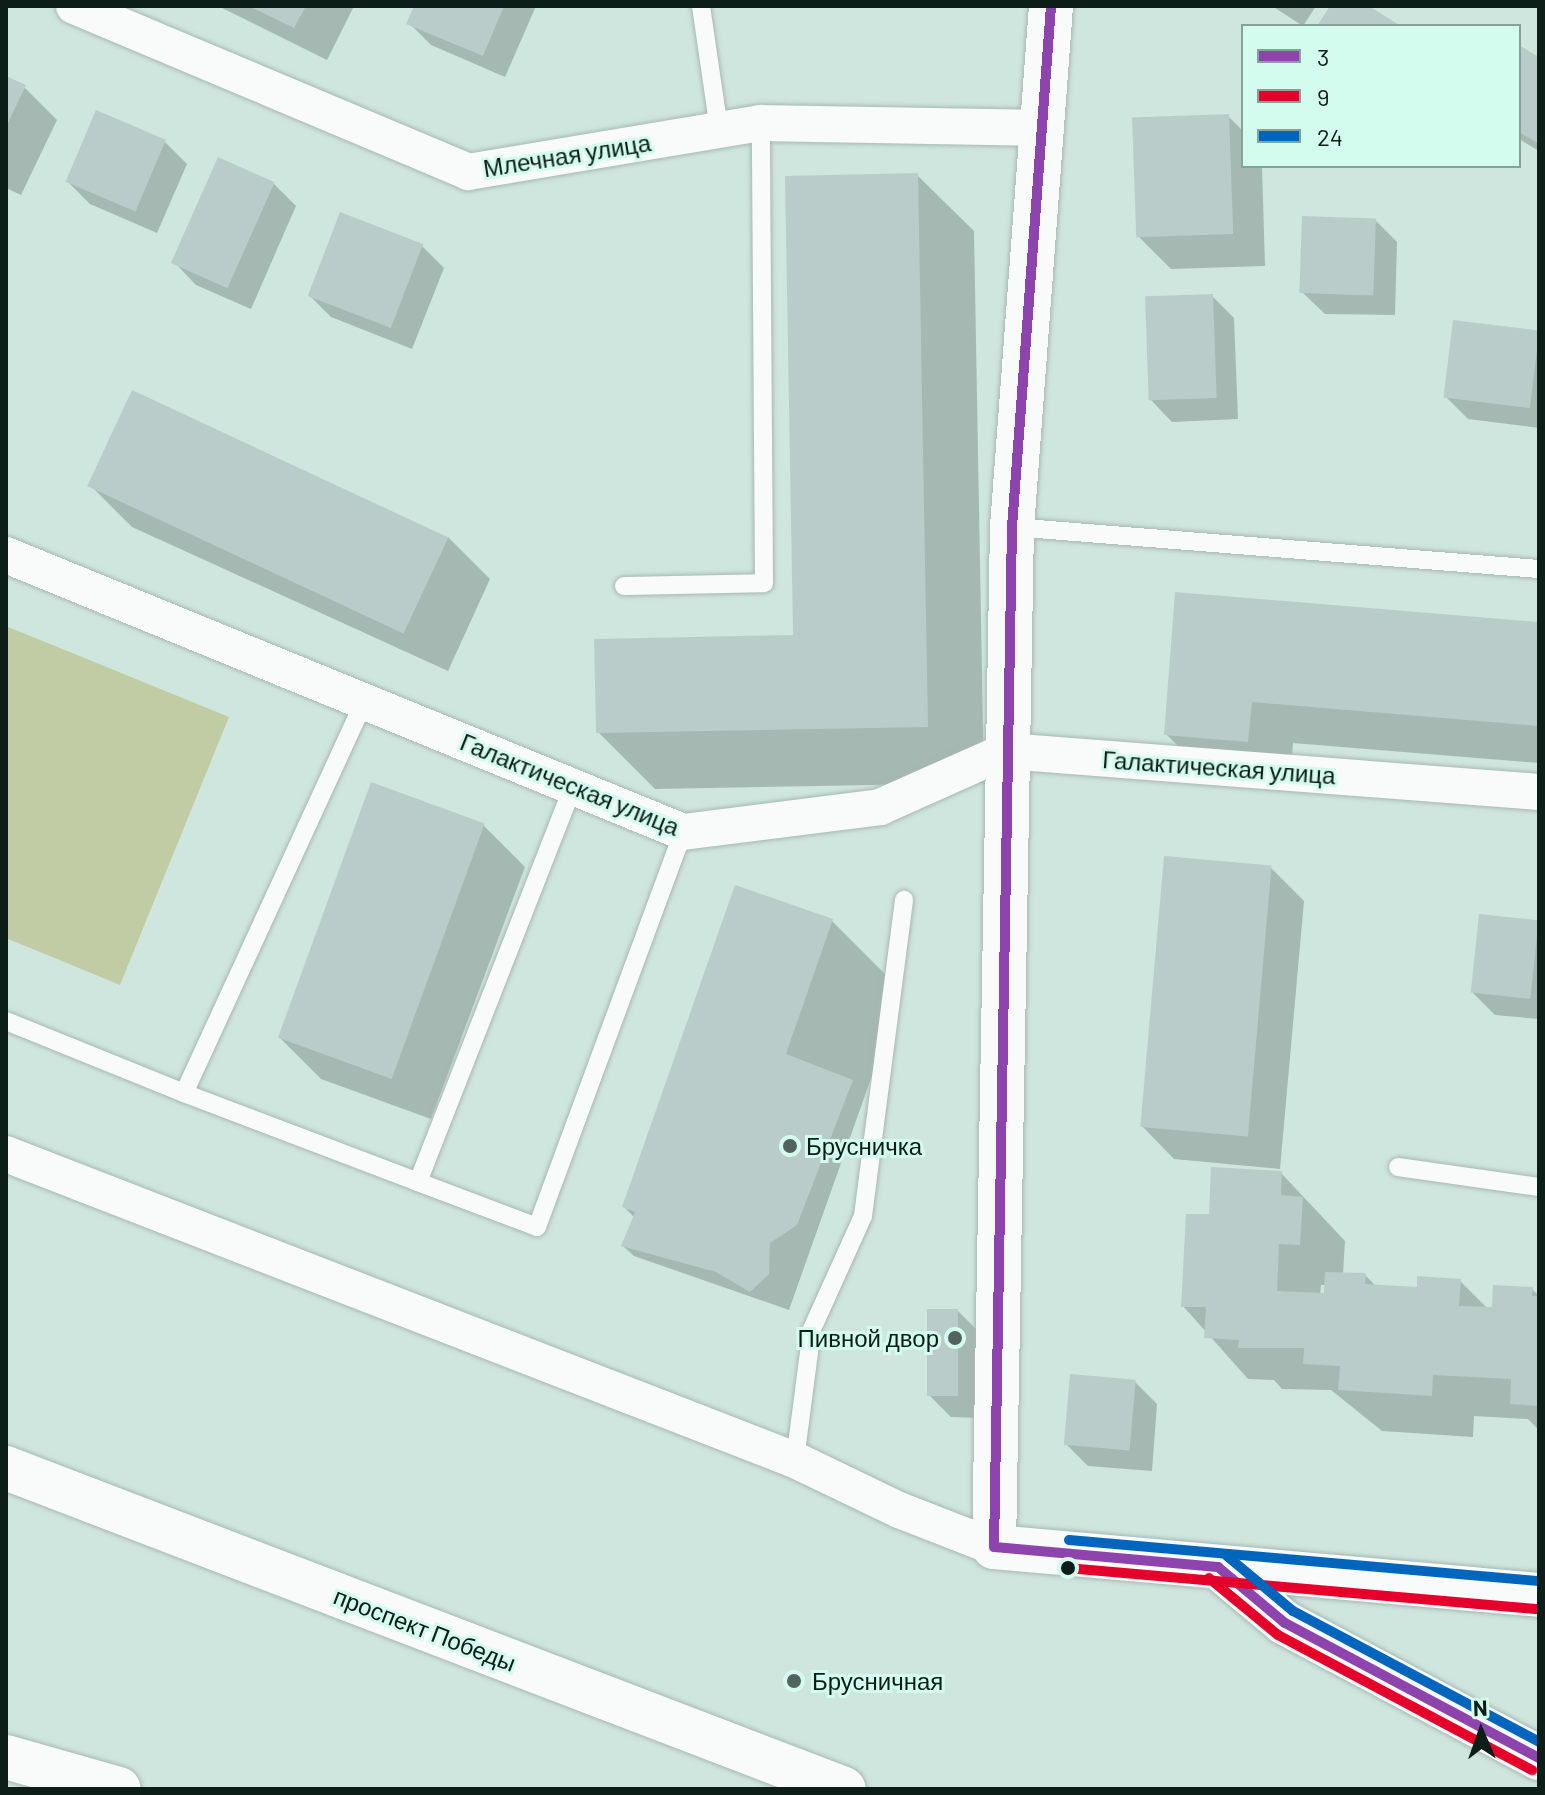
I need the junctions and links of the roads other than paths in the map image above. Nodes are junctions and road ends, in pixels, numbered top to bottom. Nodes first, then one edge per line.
1 (74, 6) edge
2 (701, 6) edge
3 (1051, 6) edge
4 (761, 123) junction
5 (1044, 128) junction
6 (719, 130) junction
7 (1012, 527) junction
8 (6, 555) edge
9 (1539, 569) edge
10 (624, 586) dead end
11 (364, 702) junction
12 (1006, 751) junction
13 (573, 787) junction
14 (1539, 792) edge
15 (683, 832) junction
16 (904, 900) dead end
17 (6, 1021) edge
18 (184, 1093) junction
19 (6, 1154) edge
20 (1398, 1167) dead end
21 (418, 1182) junction
22 (1539, 1187) edge
23 (795, 1460) junction
24 (6, 1468) edge
25 (994, 1547) junction
26 (1218, 1567) junction
27 (1539, 1595) edge
28 (6, 1757) edge
29 (1539, 1758) edge
30 (119, 1789) edge
31 (844, 1789) edge

1 - 6 street, Млечная улица
2 - 6 lane
3 - 5 street
4 - 5 street, Млечная улица
4 - 6 street, Млечная улица
4 - 10 lane
5 - 7 street
7 - 9 lane
7 - 12 street
8 - 11 street, Галактическая улица
11 - 13 street, Галактическая улица
11 - 18 lane
12 - 14 street, Галактическая улица
12 - 15 street, Галактическая улица
12 - 25 street
13 - 15 street, Галактическая улица
13 - 21 lane
15 - 21 lane
16 - 23 lane
17 - 18 lane
18 - 21 lane
19 - 23 street
20 - 22 lane
23 - 25 street
24 - 31 street, проспект Победы
25 - 26 street
26 - 27 street
26 - 29 street
28 - 30 street

